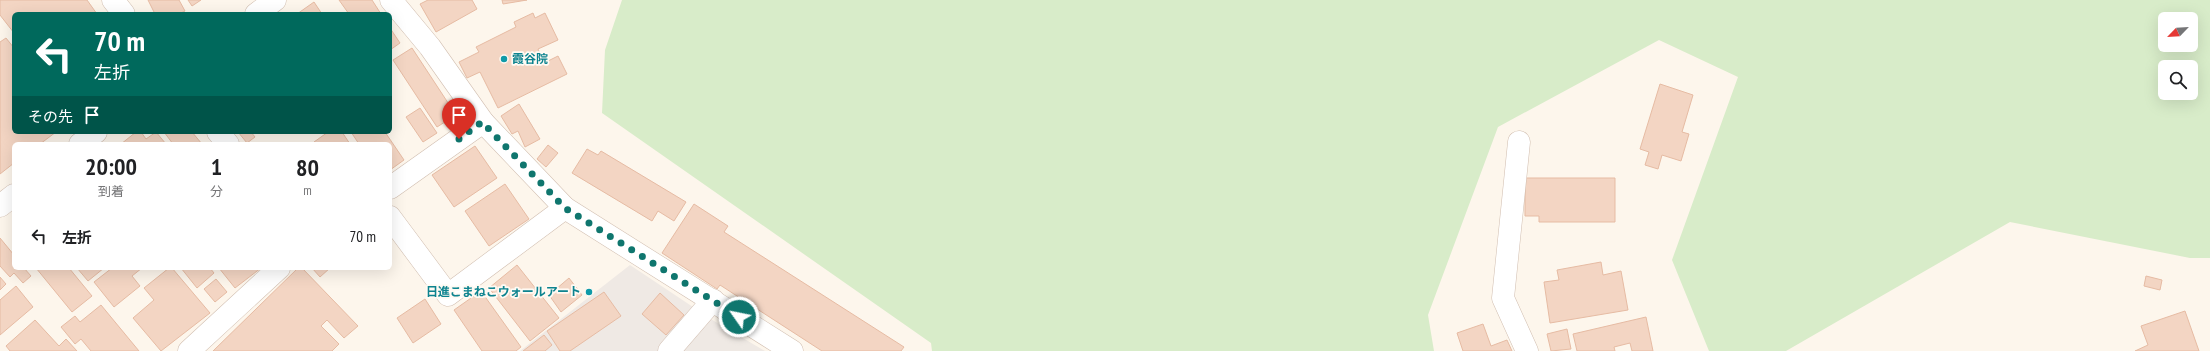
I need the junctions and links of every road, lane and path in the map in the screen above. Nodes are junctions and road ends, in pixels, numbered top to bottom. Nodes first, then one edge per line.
1 (112, 0) edge
2 (276, 0) edge
3 (391, 0) edge
4 (122, 12) edge
5 (259, 12) edge
6 (482, 122) junction
7 (93, 134) edge
8 (220, 134) edge
9 (83, 142) edge
10 (226, 142) edge
11 (1519, 142) dead end
12 (392, 187) edge
13 (12, 197) edge
14 (0, 206) edge
15 (565, 208) junction
16 (392, 220) edge
17 (277, 270) edge
18 (712, 300) junction
19 (767, 342) edge
20 (189, 351) edge
21 (668, 351) edge
22 (792, 351) edge
23 (1527, 351) edge

1 - 4 street
2 - 5 street
3 - 6 street
6 - 12 street
6 - 15 street
7 - 9 street
8 - 10 street
11 - 23 street
13 - 14 street
15 - 16 street
15 - 18 street
17 - 20 street
18 - 19 street
18 - 21 street
19 - 22 street

